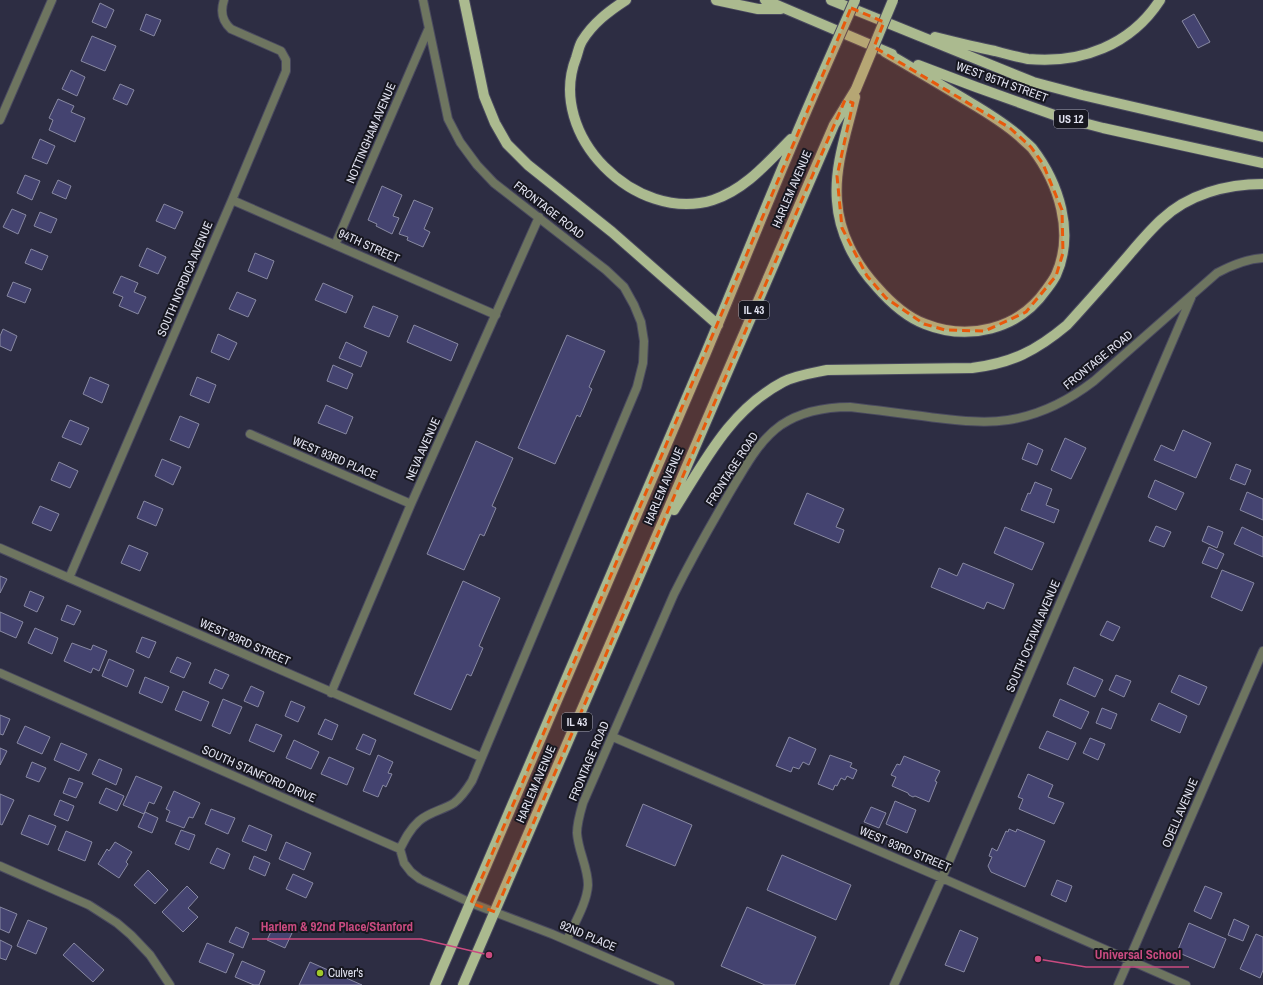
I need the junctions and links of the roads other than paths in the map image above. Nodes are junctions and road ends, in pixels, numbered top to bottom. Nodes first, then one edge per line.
1 (52, 0) edge
2 (224, 0) edge
3 (423, 0) edge
4 (464, 0) edge
5 (626, 0) edge
6 (716, 0) edge
7 (765, 0) edge
8 (831, 0) edge
9 (855, 0) edge
10 (893, 0) edge
11 (1160, 0) edge
12 (787, 10) junction
13 (902, 29) junction
14 (428, 30) junction
15 (886, 52) junction
16 (856, 90) junction
17 (3, 105) edge
18 (0, 120) edge
19 (796, 134) junction
20 (1263, 138) edge
21 (1263, 163) edge
22 (1263, 184) edge
23 (232, 200) junction
24 (539, 217) junction
25 (335, 245) junction
26 (1263, 258) edge
27 (1192, 295) junction
28 (496, 315) junction
29 (718, 324) junction
30 (250, 434) dead end
31 (411, 504) junction
32 (658, 533) junction
33 (0, 548) edge
34 (69, 578) junction
35 (1263, 651) edge
36 (0, 673) edge
37 (331, 692) junction
38 (613, 737) junction
39 (481, 757) junction
40 (400, 849) junction
41 (0, 866) edge
42 (942, 878) junction
43 (471, 902) junction
44 (495, 912) junction
45 (568, 940) junction
46 (1129, 960) junction
47 (170, 985) edge
48 (435, 985) edge
49 (463, 985) edge
50 (670, 985) edge
51 (894, 985) edge
52 (1118, 985) edge
53 (1186, 985) edge

1 - 17 street
2 - 23 street, SOUTH NORDICA AVENUE
3 - 14 street, FRONTAGE ROAD
4 - 29 main road
5 - 19 main road
6 - 12 main road
7 - 12 main road, WEST 95TH STREET / US 12
8 - 13 main road, WEST 95TH STREET / US 12
9 - 19 main road, HARLEM AVENUE / IL 43, bridge
10 - 16 main road, HARLEM AVENUE / IL 43, bridge
11 - 13 main road
12 - 15 main road, WEST 95TH STREET / US 12
13 - 20 main road, WEST 95TH STREET / US 12
14 - 24 street, FRONTAGE ROAD
14 - 25 street, NOTTINGHAM AVENUE
15 - 16 main road
15 - 21 main road, WEST 95TH STREET / US 12
16 - 32 main road, HARLEM AVENUE / IL 43
17 - 18 street
19 - 29 main road, HARLEM AVENUE / IL 43
22 - 32 main road
23 - 25 street, 94TH STREET
23 - 34 street, SOUTH NORDICA AVENUE
24 - 28 street, NEVA AVENUE
24 - 39 street, FRONTAGE ROAD
25 - 28 street, 94TH STREET
26 - 27 street, FRONTAGE ROAD
27 - 38 street, FRONTAGE ROAD
27 - 42 street, SOUTH OCTAVIA AVENUE
28 - 31 street, NEVA AVENUE
29 - 43 main road, HARLEM AVENUE / IL 43
30 - 31 street, WEST 93RD PLACE
31 - 37 street, NEVA AVENUE
32 - 44 main road, HARLEM AVENUE / IL 43
33 - 34 street, WEST 93RD STREET
34 - 37 street, WEST 93RD STREET
35 - 46 street, ODELL AVENUE
36 - 40 street, SOUTH STANFORD DRIVE
37 - 39 street, WEST 93RD STREET
38 - 42 street, WEST 93RD STREET
38 - 45 street, FRONTAGE ROAD
39 - 40 street, FRONTAGE ROAD
40 - 43 street
41 - 47 street
42 - 46 street, WEST 93RD STREET
42 - 51 street, SOUTH OCTAVIA AVENUE
43 - 44 street
43 - 48 main road, HARLEM AVENUE / IL 43
44 - 45 street, 92ND PLACE
44 - 49 main road, HARLEM AVENUE / IL 43
45 - 50 street, 92ND PLACE
46 - 52 street, ODELL AVENUE
46 - 53 street, WEST 93RD STREET

